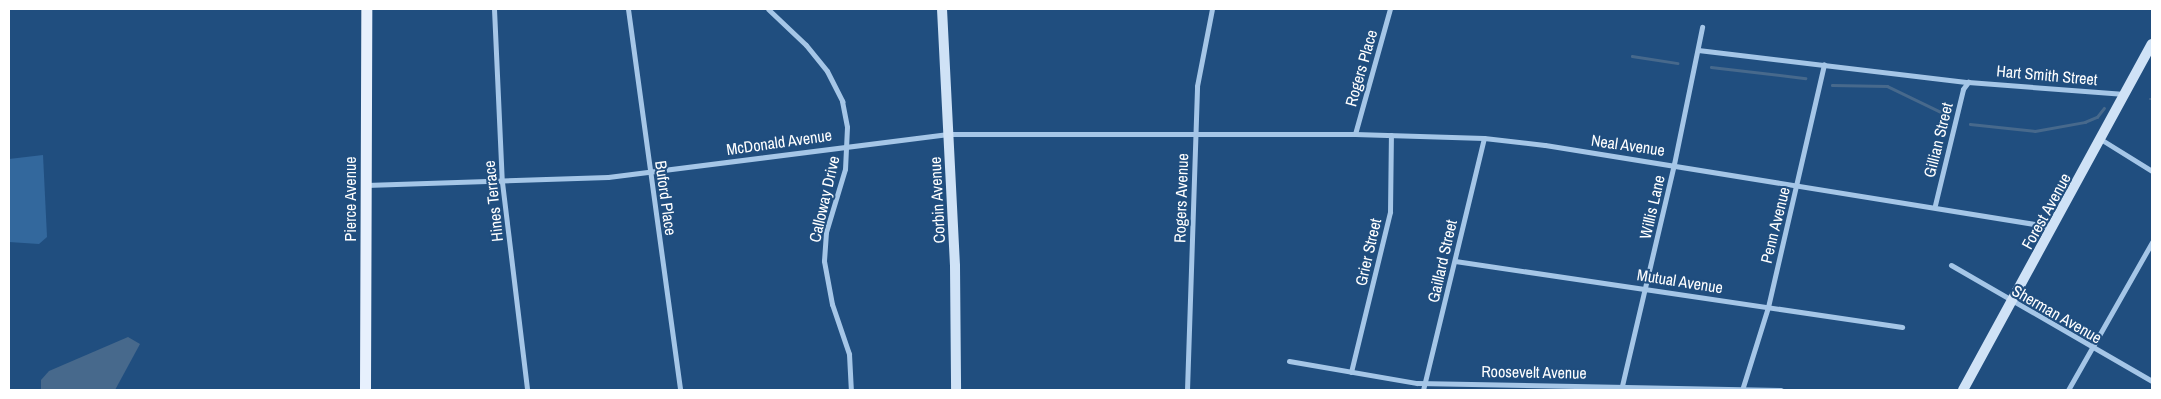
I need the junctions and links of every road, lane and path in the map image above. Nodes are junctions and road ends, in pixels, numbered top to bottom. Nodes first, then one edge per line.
1 (366, 9) edge
2 (494, 9) edge
3 (628, 9) edge
4 (768, 9) edge
5 (942, 9) edge
6 (1212, 9) edge
7 (1390, 9) edge
8 (1702, 27) dead end
9 (2152, 44) edge
10 (1698, 50) junction
11 (1824, 64) junction
12 (1968, 82) junction
13 (2125, 94) junction
14 (948, 134) junction
15 (1356, 134) junction
16 (1195, 135) junction
17 (1391, 135) junction
18 (1484, 138) junction
19 (2102, 140) junction
20 (848, 145) junction
21 (1674, 164) junction
22 (2152, 171) edge
23 (650, 173) junction
24 (502, 182) junction
25 (1798, 184) junction
26 (366, 185) junction
27 (1935, 205) junction
28 (2054, 227) junction
29 (2152, 242) edge
30 (1455, 261) junction
31 (1951, 265) dead end
32 (1646, 288) junction
33 (2012, 303) junction
34 (1768, 307) junction
35 (1902, 327) dead end
36 (2092, 349) junction
37 (1289, 362) dead end
38 (1352, 372) junction
39 (2152, 382) edge
40 (1425, 383) junction
41 (1621, 388) edge
42 (1742, 389) edge
43 (366, 390) edge
44 (527, 390) edge
45 (680, 390) edge
46 (851, 390) edge
47 (956, 390) edge
48 (1187, 390) edge
49 (1423, 390) edge
50 (1781, 390) edge
51 (1963, 390) edge
52 (2068, 390) edge

1 - 26 main road, Pierce Avenue
2 - 24 street, Hines Terrace
3 - 23 street, Buford Place
4 - 20 street, Calloway Drive
5 - 14 street, Corbin Avenue
6 - 16 street, Rogers Avenue
7 - 15 street, Rogers Place
8 - 10 street, Willis Lane
9 - 13 street, Forest Avenue
10 - 11 street, Hart Smith Street
10 - 21 street, Willis Lane
11 - 12 street, Hart Smith Street
11 - 25 street, Penn Avenue
12 - 13 street, Hart Smith Street
12 - 27 street, Gillian Street
13 - 19 street, Forest Avenue
14 - 16 street, McDonald Avenue
14 - 20 street, McDonald Avenue
14 - 47 street, Corbin Avenue
15 - 16 street, Neal Avenue
15 - 17 street, Neal Avenue
16 - 48 street, Rogers Avenue
17 - 18 street, Neal Avenue
17 - 38 street, Grier Street
18 - 21 street, Neal Avenue
18 - 30 street, Gaillard Street
19 - 22 street
19 - 28 street, Forest Avenue
20 - 23 street, McDonald Avenue
20 - 46 street, Calloway Drive
21 - 25 street, Neal Avenue
21 - 32 street, Willis Lane
23 - 24 street, McDonald Avenue
23 - 45 street, Buford Place
24 - 26 street, McDonald Avenue
24 - 44 street, Hines Terrace
25 - 27 street, Neal Avenue
25 - 34 street, Penn Avenue
26 - 43 main road, Pierce Avenue
27 - 28 street, Neal Avenue
28 - 33 street, Forest Avenue
29 - 36 street
30 - 32 street, Mutual Avenue
30 - 40 street, Gaillard Street
31 - 33 street, Sherman Avenue
32 - 34 street, Mutual Avenue
32 - 41 street, Willis Lane
33 - 36 street, Sherman Avenue
33 - 51 street, Forest Avenue
34 - 35 street, Mutual Avenue
34 - 42 street, Penn Avenue
36 - 39 street, Sherman Avenue
36 - 52 street
37 - 38 street, Roosevelt Avenue
38 - 40 street, Roosevelt Avenue
40 - 41 street, Roosevelt Avenue
40 - 49 street, Gaillard Street
41 - 42 street, Roosevelt Avenue
42 - 50 street, Roosevelt Avenue

